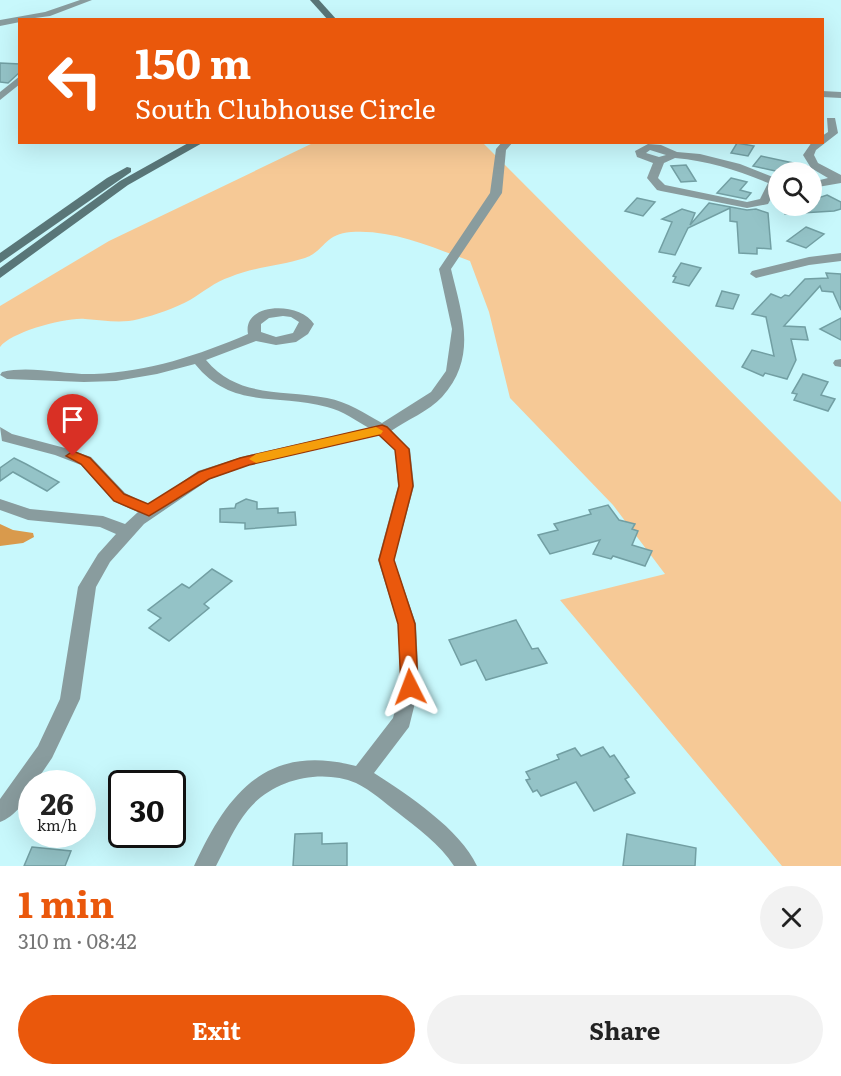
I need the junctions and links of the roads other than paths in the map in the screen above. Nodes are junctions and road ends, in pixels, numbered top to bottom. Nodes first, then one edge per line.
1 (88, 0) edge
2 (314, 0) edge
3 (26, 18) edge
4 (331, 18) edge
5 (18, 20) edge
6 (0, 23) edge
7 (18, 81) edge
8 (824, 88) edge
9 (841, 89) edge
10 (824, 94) edge
11 (841, 95) edge
12 (0, 97) edge
13 (831, 120) edge
14 (824, 139) edge
15 (176, 144) edge
16 (196, 144) edge
17 (506, 144) edge
18 (818, 144) edge
19 (674, 155) junction
20 (659, 162) junction
21 (840, 177) edge
22 (768, 180) edge
23 (822, 182) edge
24 (768, 196) edge
25 (841, 257) edge
26 (0, 260) edge
27 (0, 274) edge
28 (756, 274) dead end
29 (256, 336) dead end
30 (198, 359) junction
31 (7, 375) dead end
32 (382, 430) junction
33 (0, 432) edge
34 (0, 504) edge
35 (149, 511) junction
36 (127, 532) junction
37 (361, 775) junction
38 (0, 813) edge
39 (205, 866) edge
40 (466, 866) edge

1 - 3 street
2 - 4 main road
5 - 6 street
7 - 12 street
8 - 9 street
10 - 11 street
13 - 14 street
15 - 26 main road
16 - 27 main road
17 - 32 street
18 - 21 street
19 - 20 street
19 - 20 street
19 - 22 street
20 - 24 street
21 - 23 street
25 - 28 street
29 - 30 street
30 - 31 street
30 - 32 street
32 - 35 street
32 - 37 street
33 - 35 street
34 - 36 street
35 - 36 street
36 - 38 street
37 - 39 street
37 - 40 street

